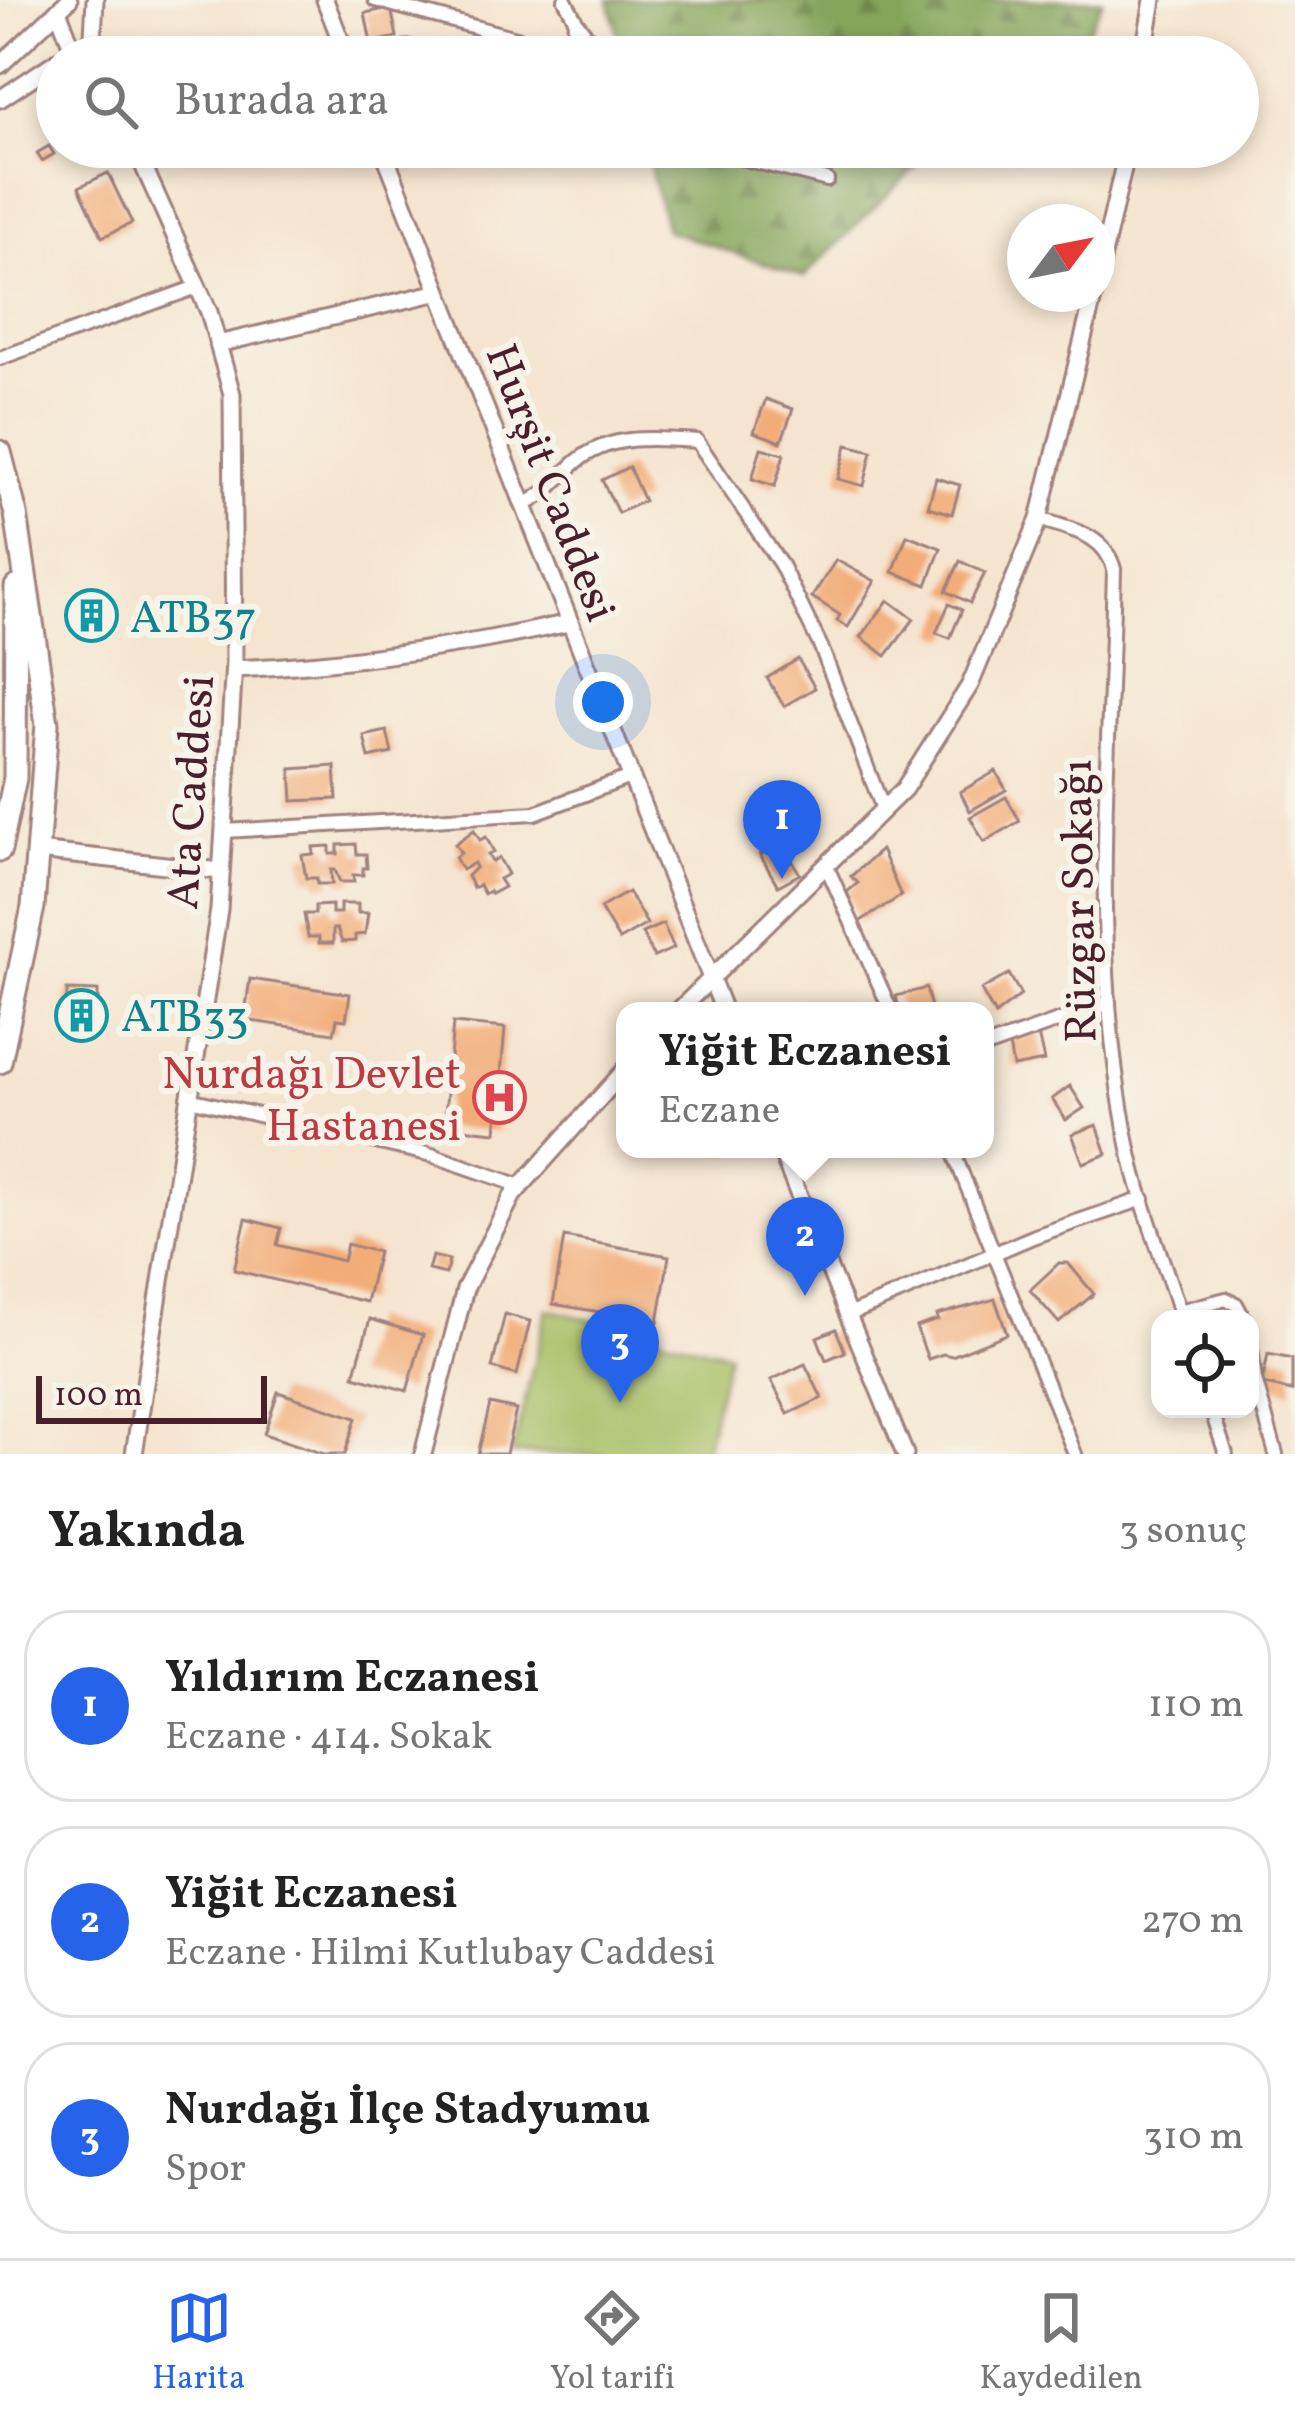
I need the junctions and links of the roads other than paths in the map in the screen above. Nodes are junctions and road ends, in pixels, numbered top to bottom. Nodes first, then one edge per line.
1 (95, 0) edge
2 (325, 0) edge
3 (375, 0) edge
4 (566, 0) edge
5 (1153, 0) edge
6 (59, 4) edge
7 (575, 19) junction
8 (93, 35) edge
9 (65, 36) edge
10 (339, 36) edge
11 (509, 36) edge
12 (574, 36) edge
13 (588, 36) edge
14 (1147, 36) edge
15 (0, 65) edge
16 (36, 76) edge
17 (0, 99) edge
18 (144, 168) edge
19 (390, 168) edge
20 (779, 168) edge
21 (1123, 168) edge
22 (826, 180) dead end
23 (1115, 204) edge
24 (197, 286) junction
25 (439, 292) junction
26 (1090, 312) edge
27 (218, 344) junction
28 (0, 358) edge
29 (0, 452) edge
30 (9, 502) edge
31 (523, 506) junction
32 (1039, 519) junction
33 (569, 623) junction
34 (234, 669) junction
35 (630, 777) junction
36 (883, 809) junction
37 (224, 831) junction
38 (0, 850) edge
39 (37, 851) junction
40 (827, 867) junction
41 (221, 871) junction
42 (709, 976) junction
43 (686, 1002) edge
44 (720, 1002) edge
45 (887, 1002) edge
46 (1108, 1003) junction
47 (994, 1043) edge
48 (0, 1062) edge
49 (616, 1080) edge
50 (189, 1099) junction
51 (784, 1158) edge
52 (956, 1158) edge
53 (521, 1186) junction
54 (1143, 1199) junction
55 (995, 1252) junction
56 (1179, 1310) edge
57 (1194, 1310) edge
58 (1240, 1310) edge
59 (848, 1315) junction
60 (1259, 1394) edge
61 (1214, 1418) edge
62 (134, 1454) edge
63 (423, 1454) edge
64 (905, 1454) edge
65 (1075, 1454) edge
66 (1226, 1454) edge
67 (1276, 1454) edge

1 - 8 street
2 - 10 street
3 - 11 street
4 - 7 street
5 - 14 street
6 - 9 street
6 - 15 street
7 - 12 street
7 - 13 street
16 - 17 street
18 - 24 street, Ata Caddesi
19 - 25 street, Hurşit Caddesi
20 - 22 street
21 - 23 street
24 - 27 street, Ata Caddesi
24 - 28 street
25 - 27 street
25 - 31 street, Hurşit Caddesi
26 - 32 street
27 - 34 street, Ata Caddesi
29 - 30 highway
30 - 38 highway
30 - 39 highway
31 - 33 street, Hurşit Caddesi
31 - 36 street
32 - 36 street
32 - 46 street, Rüzgar Sokağı
33 - 34 street
33 - 35 street, Hurşit Caddesi
34 - 37 street, Ata Caddesi
35 - 37 street
35 - 42 street, Hurşit Caddesi
36 - 40 street
37 - 41 street, Ata Caddesi
39 - 41 street
39 - 48 highway
40 - 42 street
40 - 45 street
41 - 50 street, Ata Caddesi
42 - 43 street
42 - 44 street, Hurşit Caddesi
46 - 47 street
46 - 54 street, Rüzgar Sokağı
49 - 53 street
50 - 53 street
50 - 62 street, Ata Caddesi
51 - 59 street
52 - 55 street
53 - 63 street
54 - 55 street
54 - 56 street, Rüzgar Sokağı
55 - 59 street
55 - 65 street
57 - 58 street
59 - 64 street
60 - 67 street
61 - 66 street

